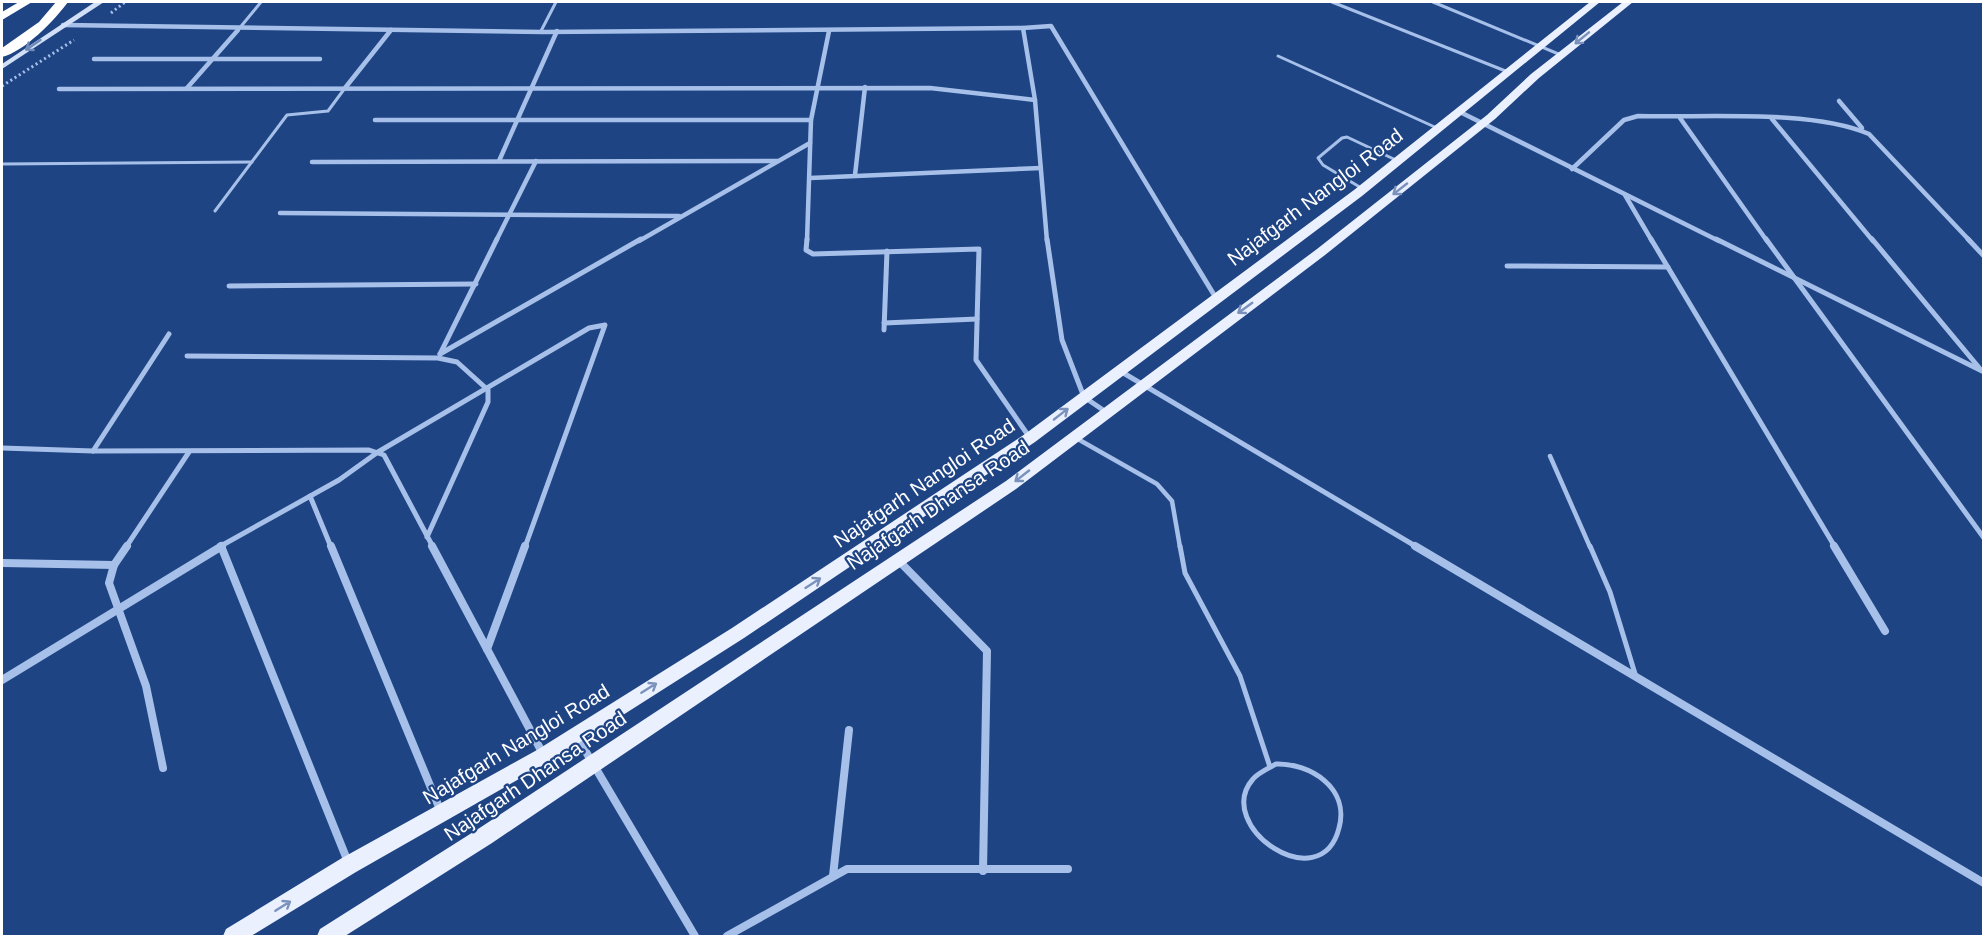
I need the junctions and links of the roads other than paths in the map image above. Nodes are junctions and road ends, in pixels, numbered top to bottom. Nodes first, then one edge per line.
1 (24, 2) edge
2 (63, 2) edge
3 (100, 2) edge
4 (261, 2) edge
5 (556, 2) edge
6 (1332, 2) edge
7 (1433, 2) edge
8 (1595, 2) edge
9 (1628, 2) edge
10 (2, 12) edge
11 (2, 17) edge
12 (63, 25) junction
13 (1023, 28) junction
14 (238, 30) junction
15 (391, 30) junction
16 (541, 31) junction
17 (556, 31) junction
18 (829, 31) junction
19 (2, 39) edge
20 (1540, 47) junction
21 (2, 53) edge
22 (1562, 55) junction
23 (1278, 56) dead end
24 (94, 59) dead end
25 (320, 59) dead end
26 (212, 60) junction
27 (2, 67) edge
28 (1508, 72) junction
29 (817, 87) junction
30 (865, 87) junction
31 (187, 88) junction
32 (345, 88) junction
33 (532, 88) junction
34 (59, 89) dead end
35 (1035, 100) junction
36 (1839, 101) dead end
37 (1460, 112) junction
38 (1680, 118) junction
39 (1772, 119) junction
40 (375, 120) dead end
41 (811, 120) junction
42 (517, 121) junction
43 (1483, 123) junction
44 (1439, 129) junction
45 (1862, 129) junction
46 (810, 143) junction
47 (1401, 159) junction
48 (499, 161) junction
49 (536, 161) junction
50 (778, 161) junction
51 (252, 162) junction
52 (312, 162) dead end
53 (2, 164) edge
54 (1041, 168) junction
55 (1426, 169) junction
56 (1572, 169) junction
57 (855, 175) junction
58 (810, 178) junction
59 (1363, 189) junction
60 (1625, 195) junction
61 (215, 211) dead end
62 (280, 213) dead end
63 (512, 213) junction
64 (681, 216) junction
65 (1324, 218) junction
66 (1348, 231) junction
67 (886, 251) junction
68 (1983, 256) edge
69 (1507, 266) dead end
70 (1668, 267) junction
71 (1793, 278) junction
72 (476, 284) junction
73 (229, 286) dead end
74 (1216, 298) junction
75 (977, 319) junction
76 (169, 334) dead end
77 (188, 356) dead end
78 (439, 356) junction
79 (1119, 371) junction
80 (1983, 372) edge
81 (1142, 385) junction
82 (488, 390) junction
83 (1084, 397) junction
84 (1106, 412) junction
85 (1073, 436) junction
86 (1030, 438) junction
87 (2, 448) edge
88 (93, 451) junction
89 (189, 452) junction
90 (378, 452) junction
91 (1550, 456) dead end
92 (310, 496) junction
93 (427, 537) junction
94 (1983, 538) edge
95 (221, 546) junction
96 (897, 559) junction
97 (2, 563) edge
98 (114, 565) junction
99 (119, 609) junction
100 (1886, 631) dead end
101 (487, 649) junction
102 (1637, 679) junction
103 (2, 680) edge
104 (849, 730) dead end
105 (576, 734) junction
106 (543, 756) junction
107 (592, 764) junction
108 (1270, 766) junction
109 (163, 768) dead end
110 (441, 813) junction
111 (349, 865) junction
112 (1068, 869) dead end
113 (983, 871) junction
114 (832, 876) junction
115 (1983, 883) edge
116 (233, 936) edge
117 (327, 936) edge
118 (695, 936) edge
119 (727, 936) edge

1 - 10 highway
1 - 11 highway
2 - 19 highway
2 - 21 highway
3 - 12 street
4 - 14 lane
5 - 16 lane
6 - 28 lane
7 - 20 lane
8 - 20 main road, Najafgarh Nangloi Road
9 -> 22 main road, Najafgarh Dhansa Road
12 - 14 street
12 -> 27 street
13 - 18 street
13 - 35 street
13 - 74 street
14 - 15 street
14 - 26 street
15 - 16 street
15 - 32 street
16 - 17 street
17 - 18 street
17 - 33 street
18 - 29 street
20 - 22 lane
20 - 28 main road, Najafgarh Nangloi Road
22 - 43 main road, Najafgarh Dhansa Road
23 - 44 lane
24 - 26 street
25 - 26 street
26 - 31 street
28 - 37 main road, Najafgarh Nangloi Road
29 - 30 street
29 - 33 street
29 - 41 street
30 - 35 street
30 - 57 street
31 - 32 street
31 - 34 street
32 - 33 street
32 - 51 lane
33 - 42 street
35 - 54 street
36 - 45 street
37 - 43 street
37 - 44 main road, Najafgarh Nangloi Road
38 - 39 street
38 - 56 street
38 - 71 street
39 - 45 street
39 - 80 street
40 - 42 street
41 - 42 street
41 - 46 street
42 - 48 street
43 - 55 main road, Najafgarh Dhansa Road
43 - 56 street
44 - 47 main road, Najafgarh Nangloi Road
45 - 68 street
46 - 50 street
46 - 58 street
47 - 55 main road
47 - 59 main road, Najafgarh Nangloi Road
47 - 59 lane
48 - 49 street
48 - 52 street
49 - 50 street
49 - 63 street
50 - 64 street
51 - 53 lane
51 - 61 lane
54 - 57 street
54 - 83 street
55 -> 66 main road, Najafgarh Dhansa Road
56 - 60 street
57 - 58 street
58 - 67 street
59 - 65 main road, Najafgarh Nangloi Road
60 - 70 street
60 - 71 street
62 - 63 street
63 - 64 street
63 - 72 street
64 - 78 street
65 - 66 main road
65 - 74 main road, Najafgarh Nangloi Road
66 -> 81 main road, Najafgarh Dhansa Road
67 - 75 street
67 - 75 street
69 - 70 street
70 - 100 street
71 - 80 street
71 - 94 street
72 - 73 street
72 - 78 street
74 - 79 main road, Najafgarh Nangloi Road
75 - 86 street
76 - 88 street
77 - 78 street
78 - 82 street
79 - 81 street
79 - 83 main road, Najafgarh Nangloi Road
81 - 84 main road, Najafgarh Dhansa Road
81 - 102 street
82 - 90 street
82 - 93 street
82 - 101 street
83 - 84 street
86 -> 83 main road, Najafgarh Nangloi Road
84 - 85 main road, Najafgarh Dhansa Road
85 -> 96 main road, Najafgarh Dhansa Road
85 - 108 lane
105 -> 86 main road, Najafgarh Nangloi Road
87 - 88 street
88 - 89 street
89 - 90 street
89 - 98 street
90 - 92 street
90 - 93 street
91 - 102 lane
92 - 95 street
92 - 110 street
93 - 101 street
95 - 99 street
95 - 111 street
96 - 107 main road, Najafgarh Dhansa Road
96 - 113 street
97 - 98 street
98 - 99 street
99 - 103 street
99 - 109 street
101 - 106 street
102 - 115 street
104 - 114 street
105 - 106 main road, Najafgarh Nangloi Road
105 - 107 street
106 - 110 main road, Najafgarh Nangloi Road
107 - 117 main road, Najafgarh Dhansa Road
107 - 118 street
108 - 108 lane
110 - 111 main road, Najafgarh Nangloi Road
116 -> 111 main road, Najafgarh Nangloi Road
112 - 113 street
113 - 114 street
114 - 119 street

